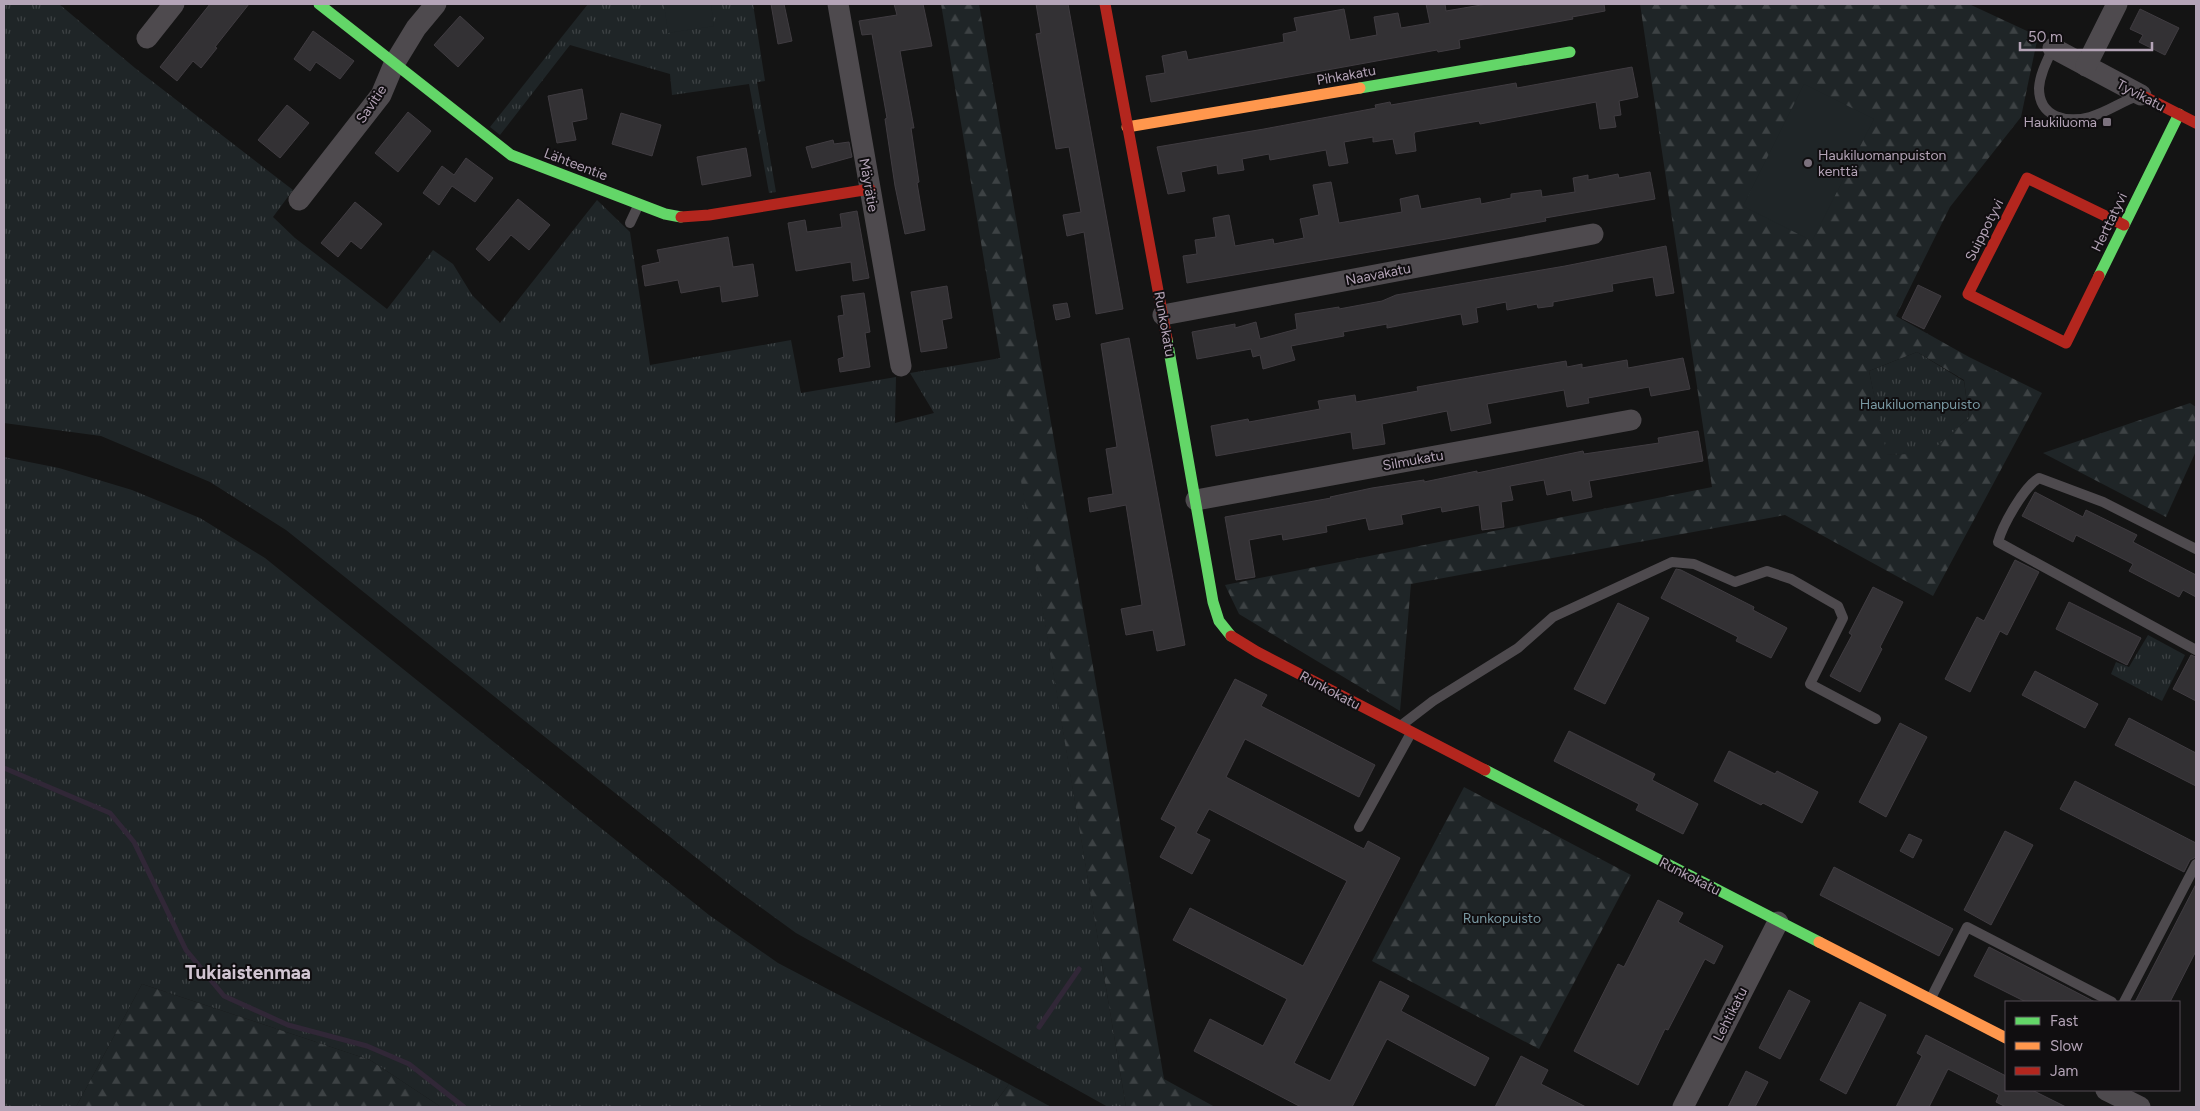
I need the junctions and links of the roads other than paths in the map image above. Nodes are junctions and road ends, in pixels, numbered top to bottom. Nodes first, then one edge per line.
1 (174, 4) edge
2 (319, 4) edge
3 (436, 4) edge
4 (838, 4) edge
5 (1105, 4) edge
6 (2117, 4) edge
7 (147, 38) dead end
8 (2052, 48) joint
9 (1570, 52) dead end
10 (394, 64) junction
11 (2086, 66) junction
12 (2140, 95) junction
13 (2179, 114) junction
14 (2196, 123) edge
15 (1127, 127) junction
16 (870, 189) junction
17 (299, 200) dead end
18 (638, 205) junction
19 (630, 223) dead end
20 (2124, 225) junction
21 (1593, 234) dead end
22 (1164, 316) junction
23 (2066, 343) joint
24 (901, 366) dead end
25 (1631, 420) dead end
26 (1196, 500) junction
27 (2196, 549) edge
28 (2196, 650) edge
29 (1876, 719) dead end
30 (1400, 726) junction
31 (1411, 732) junction
32 (1359, 827) dead end
33 (2196, 864) edge
34 (1778, 922) junction
35 (1930, 999) junction
36 (2110, 1001) edge
37 (2125, 1001) edge
38 (2005, 1037) edge
39 (2108, 1091) edge
40 (1683, 1107) edge
41 (2140, 1107) edge

1 - 7 street
2 - 10 street, Lähteentie
3 - 10 street, Savitie
4 - 16 street, Mäyrätie
5 - 15 street, Runkokatu
6 - 11 street
8 - 11 street, Tyvikatu
8 - 12 lane
9 - 15 street, Pihkakatu
10 - 17 street, Savitie
10 - 18 street, Lähteentie
11 - 12 street, Tyvikatu
12 - 13 street, Tyvikatu
13 - 14 street, Tyvikatu
13 - 20 street, Herttatyvi
15 - 22 street, Runkokatu
16 - 18 street, Lähteentie
16 - 24 street, Mäyrätie
18 - 19 lane
20 - 23 street, Herttatyvi
20 - 23 street, Suippotyvi
21 - 22 street, Naavakatu
22 - 26 street, Runkokatu
25 - 26 street, Silmukatu
26 - 30 street, Runkokatu
27 - 28 lane
29 - 30 lane
30 - 31 street, Runkokatu
31 - 32 lane
31 - 34 street, Runkokatu
33 - 37 lane
34 - 35 street, Runkokatu
34 - 40 street, Lehtikatu
35 - 36 lane
35 - 38 street, Runkokatu
39 - 41 street

